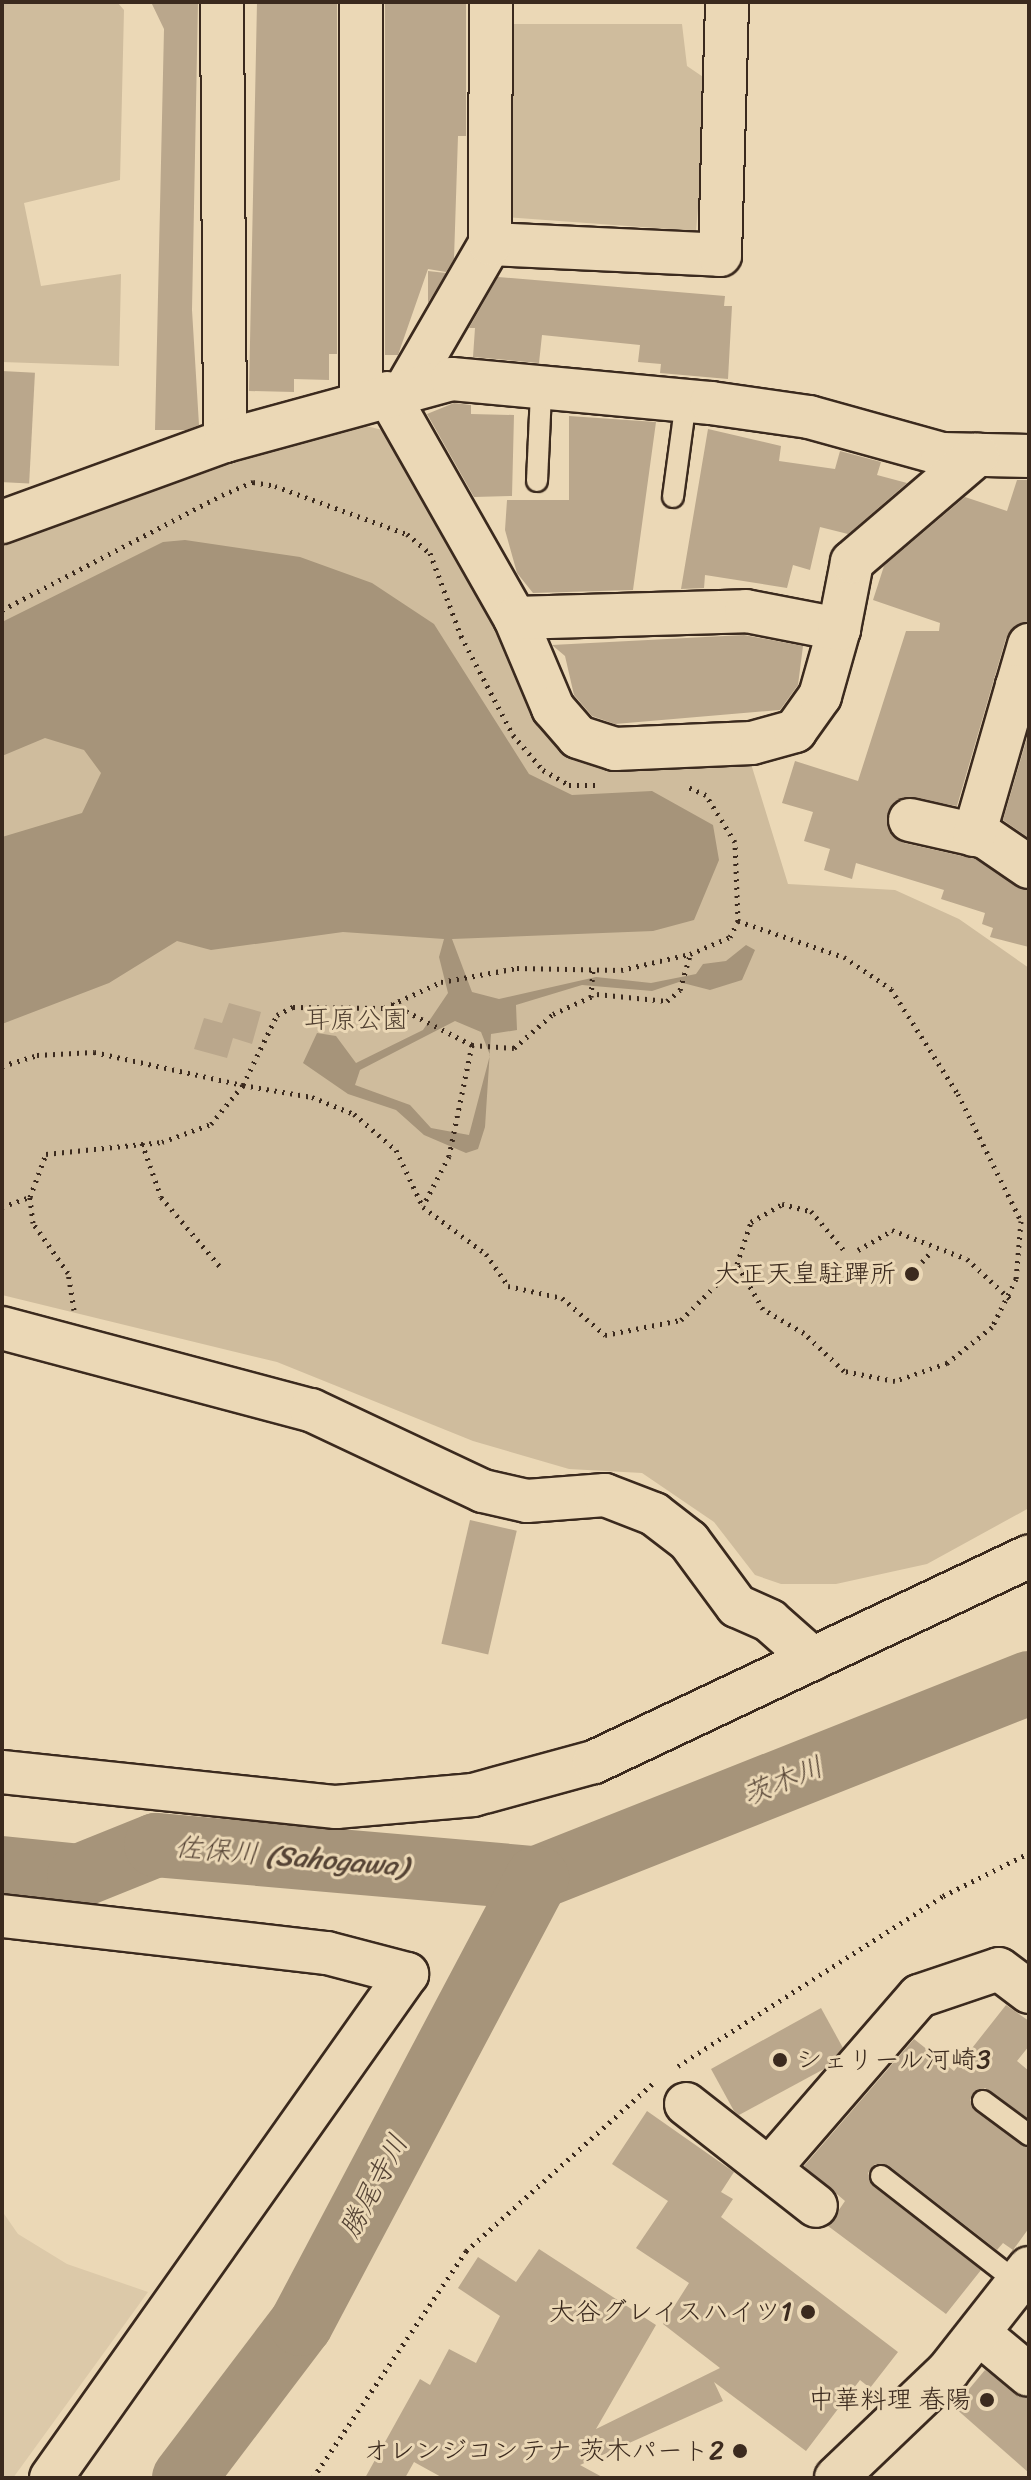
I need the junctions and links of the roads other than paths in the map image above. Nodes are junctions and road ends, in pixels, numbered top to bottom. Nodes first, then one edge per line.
1 (222, 2) edge
2 (361, 2) edge
3 (491, 2) edge
4 (727, 2) edge
5 (490, 244) junction
6 (541, 392) junction
7 (385, 394) junction
8 (686, 401) junction
9 (225, 441) junction
10 (977, 455) junction
11 (1029, 456) edge
12 (537, 481) dead end
13 (673, 497) dead end
14 (2, 522) edge
15 (515, 618) junction
16 (839, 629) junction
17 (1029, 645) edge
18 (1023, 687) edge
19 (910, 820) dead end
20 (974, 835) junction
21 (1029, 867) edge
22 (2, 1328) edge
23 (1029, 1556) edge
24 (813, 1659) junction
25 (2, 1772) edge
26 (2, 1916) edge
27 (1029, 1992) edge
28 (983, 2101) dead end
29 (686, 2104) dead end
30 (1029, 2135) edge
31 (769, 2169) junction
32 (881, 2176) dead end
33 (816, 2206) dead end
34 (1024, 2276) edge
35 (981, 2335) junction
36 (1029, 2375) edge
37 (51, 2478) edge
38 (836, 2478) edge

1 - 9 street
2 - 7 street
3 - 5 street
4 - 5 street
5 - 7 street
6 - 7 street
6 - 8 street
6 - 12 lane
7 - 9 street
7 - 15 street
8 - 10 street
8 - 13 lane
9 - 14 street
10 - 11 street
10 - 16 street
15 - 16 street
15 - 16 street
17 - 18 street
18 - 20 street
19 - 20 street
20 - 21 street
22 - 24 street
23 - 24 street
24 - 25 street
26 - 37 street
27 - 31 street
28 - 30 lane
29 - 31 street
31 - 33 street
32 - 34 lane
34 - 35 street
35 - 36 street
35 - 38 street

